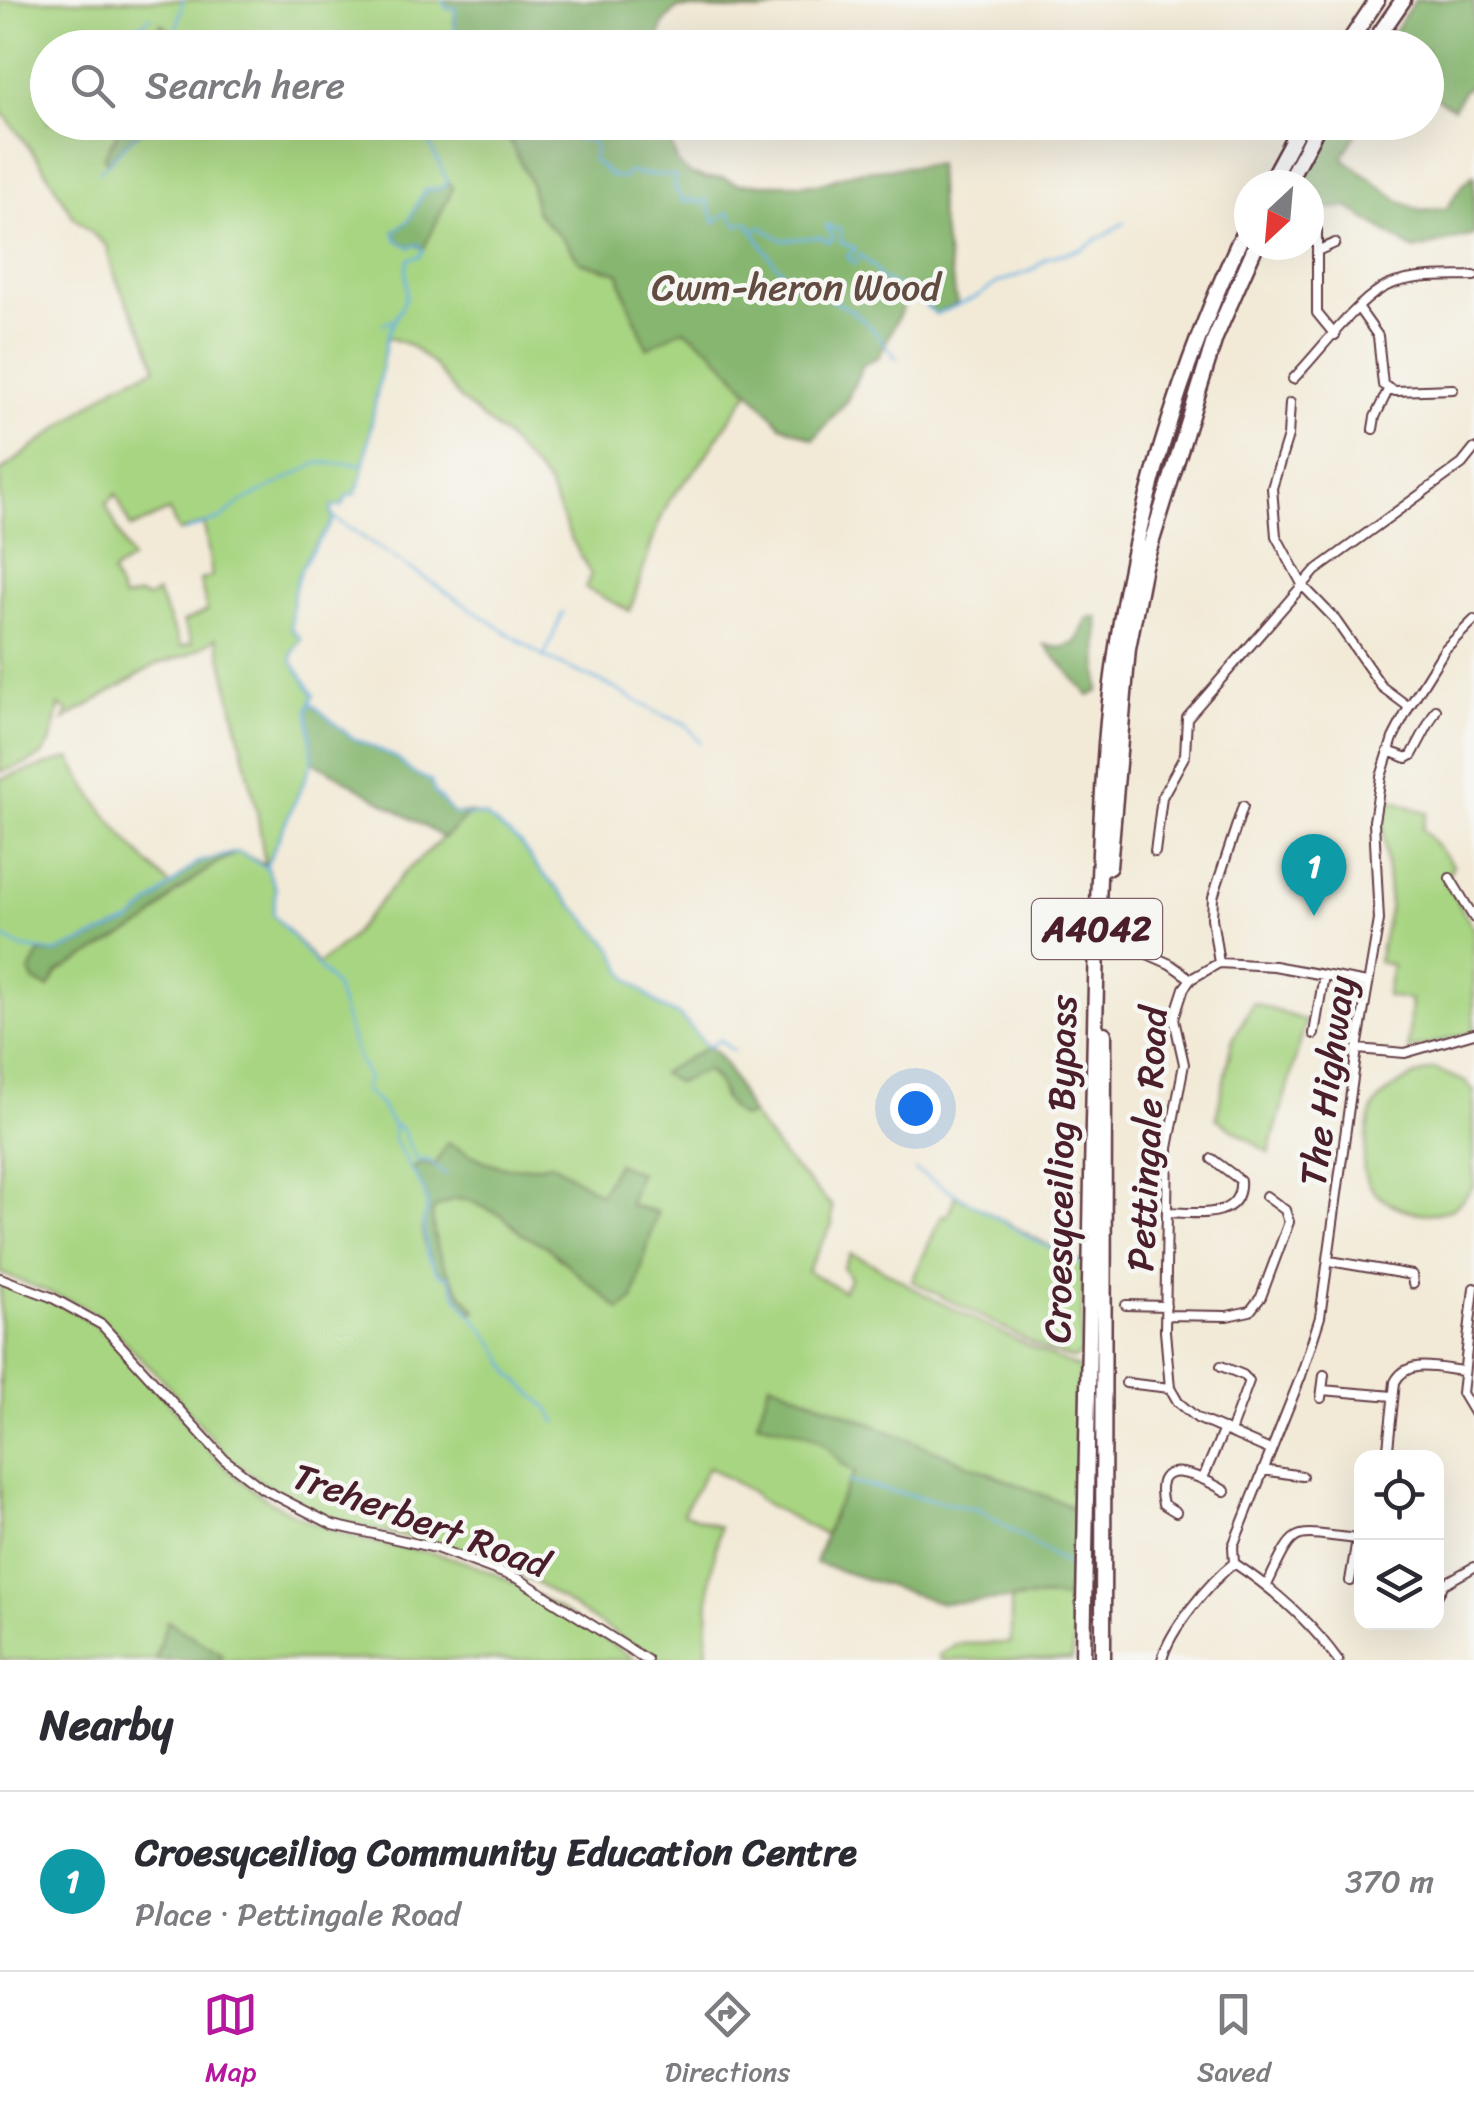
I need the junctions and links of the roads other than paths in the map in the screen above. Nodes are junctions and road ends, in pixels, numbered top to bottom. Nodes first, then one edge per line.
1 (1377, 0) edge
2 (1403, 0) edge
3 (1358, 30) edge
4 (1382, 30) edge
5 (1292, 140) edge
6 (1310, 140) edge
7 (1276, 170) edge
8 (1294, 170) edge
9 (1335, 244) dead end
10 (1324, 248) edge
11 (1234, 256) edge
12 (1250, 260) edge
13 (1317, 260) edge
14 (1474, 276) edge
15 (1359, 309) junction
16 (1335, 335) junction
17 (1293, 380) dead end
18 (1389, 388) junction
19 (1452, 389) dead end
20 (1290, 402) dead end
21 (1374, 429) dead end
22 (1474, 449) edge
23 (1303, 586) junction
24 (1474, 620) edge
25 (1410, 706) junction
26 (1436, 710) dead end
27 (1388, 751) junction
28 (1243, 806) dead end
29 (1156, 852) dead end
30 (1450, 878) dead end
31 (1474, 918) edge
32 (1136, 949) dead end
33 (1219, 964) junction
34 (1324, 974) junction
35 (1192, 978) junction
36 (1367, 983) junction
37 (1474, 1033) edge
38 (1314, 1034) dead end
39 (1357, 1049) junction
40 (1212, 1159) dead end
41 (1264, 1208) dead end
42 (1168, 1212) junction
43 (1330, 1262) junction
44 (0, 1278) edge
45 (1413, 1284) dead end
46 (1474, 1288) edge
47 (1126, 1306) dead end
48 (1166, 1311) junction
49 (1220, 1366) dead end
50 (1464, 1370) junction
51 (1324, 1374) dead end
52 (1126, 1383) dead end
53 (1170, 1388) junction
54 (1394, 1396) junction
55 (1474, 1412) edge
56 (1227, 1430) junction
57 (1270, 1450) junction
58 (1388, 1450) edge
59 (1262, 1470) junction
60 (1302, 1476) dead end
61 (1202, 1478) junction
62 (1225, 1490) dead end
63 (1176, 1512) dead end
64 (1234, 1562) junction
65 (1474, 1567) edge
66 (1350, 1581) dead end
67 (1444, 1584) edge
68 (1267, 1586) junction
69 (647, 1660) edge
70 (1083, 1660) edge
71 (1103, 1660) edge
72 (1162, 1660) edge
73 (1338, 1660) edge

1 - 3 highway
2 - 4 highway
5 - 7 highway
6 - 8 highway
9 - 10 street
11 - 70 highway, Croesyceiliog Bypass / A4042
12 - 71 highway, Croesyceiliog Bypass / A4042
13 - 16 street
14 - 15 street
15 - 16 street
15 - 18 street
16 - 17 street
18 - 19 street
18 - 21 street
20 - 23 street
22 - 23 street
23 - 25 street
23 - 29 street
24 - 25 street, The Highway
25 - 27 street, The Highway
26 - 27 street
27 - 36 street, The Highway
28 - 33 street
30 - 31 street
32 - 35 street, Pettingale Road
33 - 34 street, Pettingale Road
33 - 35 street, Pettingale Road
34 - 36 street, Pettingale Road
34 - 38 street
35 - 42 street, Pettingale Road
36 - 39 street, The Highway
37 - 39 street
39 - 43 street, The Highway
40 - 42 street
41 - 48 street
42 - 48 street, Pettingale Road
43 - 45 street
43 - 57 street, The Highway
44 - 69 street, Treherbert Road
46 - 50 street
47 - 48 street, Pettingale Road
48 - 53 street, Pettingale Road
49 - 56 street
50 - 54 street
50 - 55 street
51 - 54 street
52 - 53 street
53 - 56 street
54 - 58 street
56 - 57 street
56 - 61 street
57 - 59 street, The Highway
59 - 60 street
59 - 64 street, The Highway
61 - 62 street
61 - 63 street
64 - 68 street
64 - 72 street
65 - 67 street
66 - 68 street
68 - 73 street

